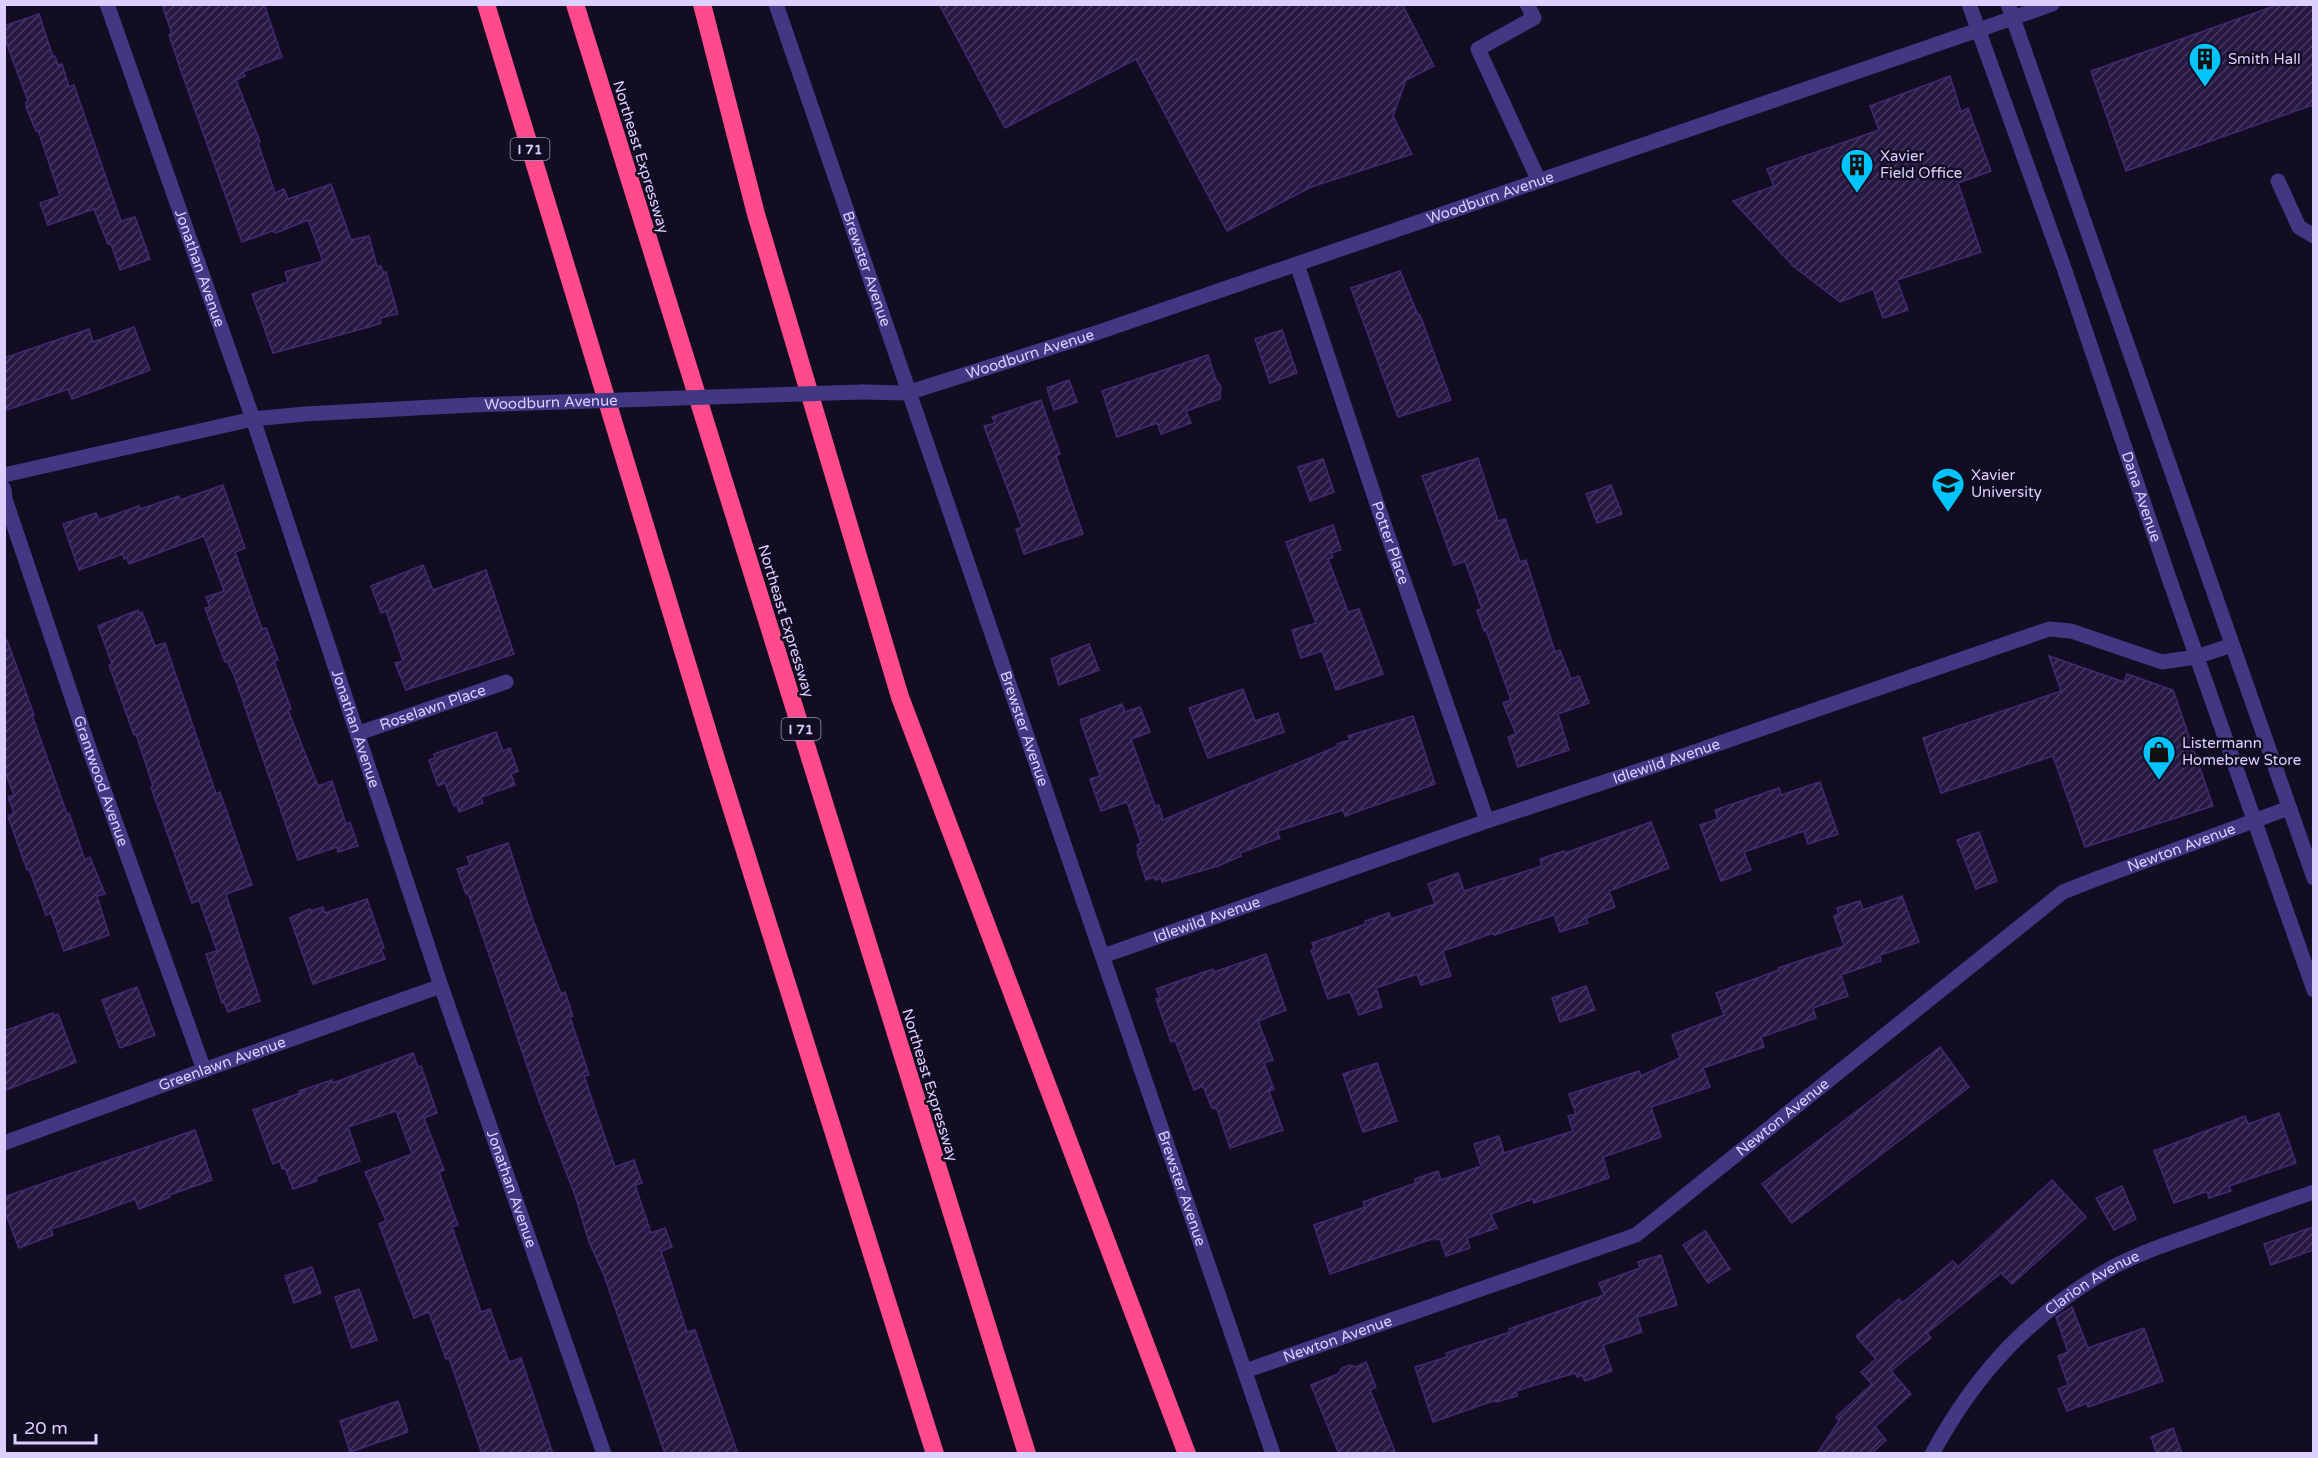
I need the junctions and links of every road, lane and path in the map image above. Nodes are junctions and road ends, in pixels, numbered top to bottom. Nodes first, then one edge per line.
1 (107, 4) edge
2 (486, 4) edge
3 (575, 4) edge
4 (702, 4) edge
5 (776, 4) edge
6 (1527, 4) edge
7 (1969, 4) edge
8 (2052, 4) edge
9 (2010, 11) edge
10 (1978, 30) junction
11 (1539, 181) junction
12 (2278, 181) dead end
13 (2313, 236) edge
14 (1298, 264) junction
15 (907, 393) junction
16 (253, 419) junction
17 (4, 475) edge
18 (4, 489) edge
19 (2232, 645) junction
20 (2196, 657) junction
21 (506, 682) dead end
22 (359, 733) junction
23 (2289, 808) junction
24 (2255, 820) junction
25 (1487, 821) junction
26 (2313, 878) edge
27 (1103, 956) junction
28 (441, 986) junction
29 (2313, 990) edge
30 (204, 1070) junction
31 (4, 1143) edge
32 (2313, 1192) edge
33 (1245, 1371) junction
34 (604, 1454) edge
35 (935, 1454) edge
36 (1027, 1454) edge
37 (1186, 1454) edge
38 (1273, 1454) edge
39 (1932, 1454) edge

1 - 16 street, Jonathan Avenue
2 - 35 highway, I 71
3 - 36 highway, Northeast Expressway / I 71
4 - 37 highway
5 - 15 street, Brewster Avenue
6 - 11 street
7 - 10 street, Dana Avenue
8 - 9 street, Woodburn Avenue
9 - 10 street, Woodburn Avenue
9 - 19 street
10 - 11 street, Woodburn Avenue
10 - 20 street, Dana Avenue
11 - 14 street, Woodburn Avenue
12 - 13 street
14 - 15 street, Woodburn Avenue
14 - 25 street, Potter Place
15 - 16 street, Woodburn Avenue, bridge
15 - 27 street, Brewster Avenue
16 - 17 street, Woodburn Avenue
16 - 22 street, Jonathan Avenue
18 - 30 street, Grantwood Avenue
19 - 20 street, Idlewild Avenue
19 - 23 street
20 - 24 street, Dana Avenue
20 - 25 street, Idlewild Avenue
21 - 22 street, Roselawn Place
22 - 28 street, Jonathan Avenue
23 - 24 street, Newton Avenue
23 - 26 street
24 - 29 street, Dana Avenue
24 - 33 street, Newton Avenue
25 - 27 street, Idlewild Avenue
27 - 33 street, Brewster Avenue
28 - 30 street, Greenlawn Avenue
28 - 34 street, Jonathan Avenue
30 - 31 street, Greenlawn Avenue
32 - 39 street, Clarion Avenue
33 - 38 street, Brewster Avenue

